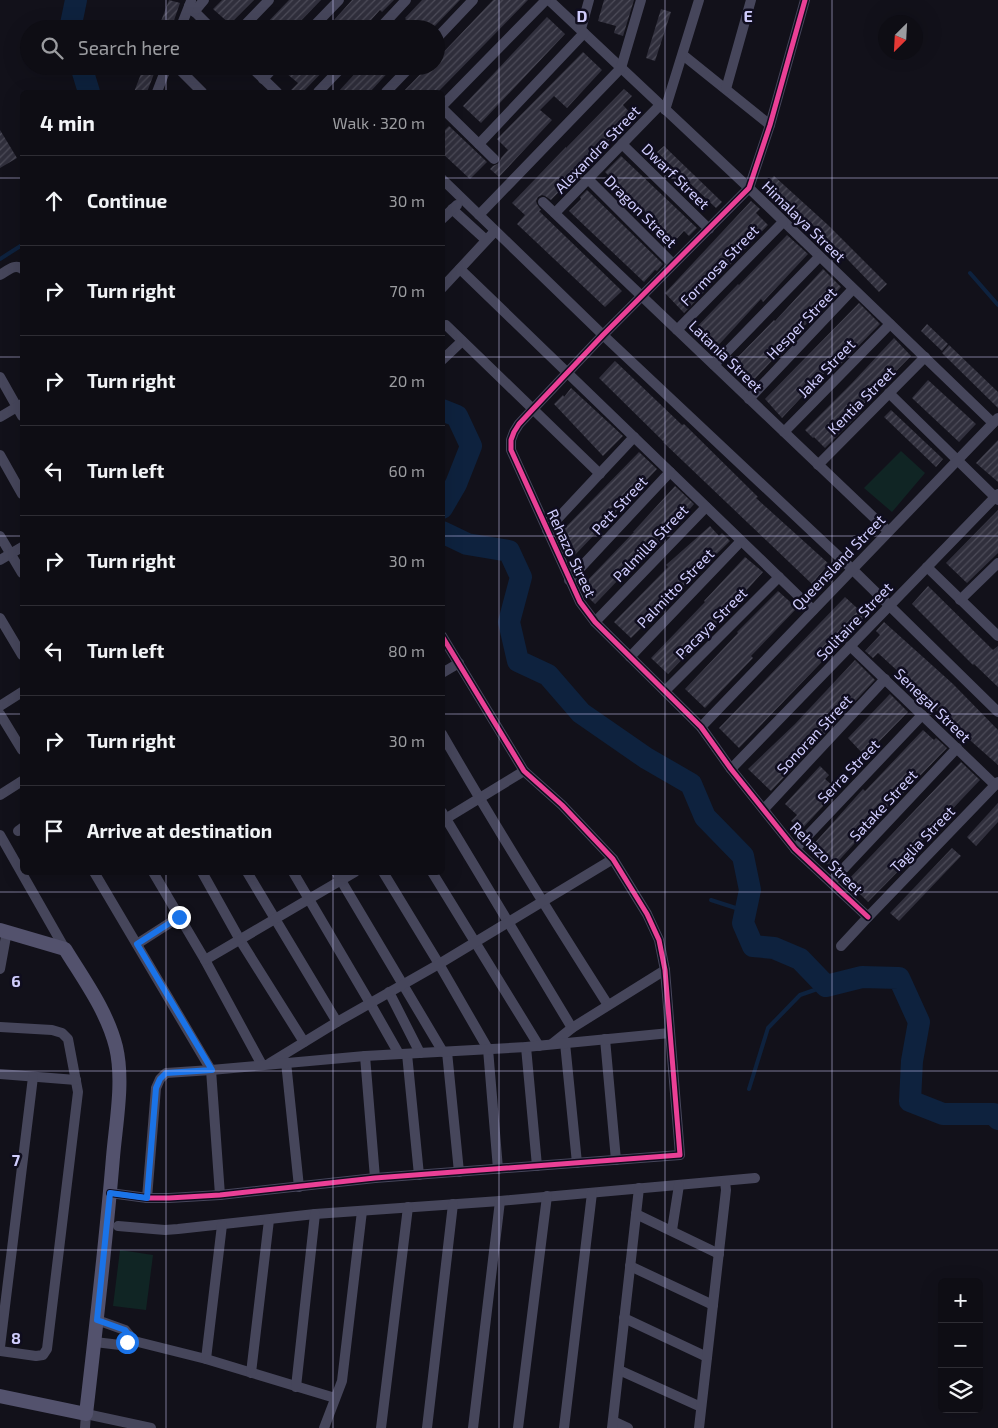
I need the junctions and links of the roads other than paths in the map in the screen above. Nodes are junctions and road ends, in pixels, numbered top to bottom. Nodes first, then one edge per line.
1 (204, 0) edge
2 (269, 0) edge
3 (339, 0) edge
4 (406, 0) edge
5 (473, 0) edge
6 (548, 0) edge
7 (589, 0) edge
8 (641, 0) edge
9 (699, 0) edge
10 (751, 0) edge
11 (805, 0) edge
12 (191, 6) edge
13 (184, 20) edge
14 (204, 20) edge
15 (250, 20) edge
16 (320, 20) edge
17 (387, 20) edge
18 (445, 30) edge
19 (583, 31) junction
20 (683, 56) junction
21 (621, 68) junction
22 (164, 75) edge
23 (185, 75) edge
24 (259, 75) edge
25 (267, 75) edge
26 (334, 75) edge
27 (402, 75) edge
28 (263, 79) junction
29 (726, 89) junction
30 (158, 90) edge
31 (200, 90) edge
32 (275, 90) edge
33 (320, 90) edge
34 (388, 90) edge
35 (445, 104) edge
36 (662, 108) junction
37 (445, 110) edge
38 (770, 125) junction
39 (479, 144) junction
40 (622, 144) junction
41 (494, 159) dead end
42 (588, 180) junction
43 (445, 183) edge
44 (749, 188) junction
45 (463, 199) junction
46 (544, 202) dead end
47 (452, 209) junction
48 (555, 213) junction
49 (479, 215) junction
50 (445, 216) edge
51 (783, 222) junction
52 (709, 228) junction
53 (495, 231) junction
54 (486, 240) junction
55 (819, 257) junction
56 (674, 264) junction
57 (20, 267) edge
58 (460, 269) junction
59 (0, 275) edge
60 (445, 285) edge
61 (853, 289) junction
62 (642, 296) junction
63 (890, 324) junction
64 (446, 325) dead end
65 (677, 330) junction
66 (603, 335) junction
67 (462, 341) junction
68 (445, 357) edge
69 (925, 357) junction
70 (714, 365) junction
71 (568, 372) junction
72 (0, 377) edge
73 (889, 393) junction
74 (749, 399) junction
75 (20, 407) edge
76 (20, 409) edge
77 (533, 409) junction
78 (0, 417) edge
79 (996, 420) edge
80 (784, 432) junction
81 (634, 437) junction
82 (0, 455) edge
83 (956, 460) junction
84 (818, 465) junction
85 (670, 472) junction
86 (600, 474) junction
87 (20, 490) edge
88 (997, 497) edge
89 (706, 506) junction
90 (547, 530) junction
91 (888, 532) junction
92 (0, 536) edge
93 (741, 541) junction
94 (20, 548) edge
95 (11, 554) junction
96 (0, 560) edge
97 (998, 563) edge
98 (927, 568) junction
99 (852, 569) junction
100 (20, 570) edge
101 (779, 577) junction
102 (569, 580) junction
103 (960, 600) junction
104 (890, 606) junction
105 (813, 610) junction
106 (0, 618) edge
107 (595, 622) junction
108 (997, 635) edge
109 (445, 641) edge
110 (850, 646) junction
111 (20, 652) edge
112 (630, 657) junction
113 (459, 663) junction
114 (445, 671) edge
115 (885, 679) junction
116 (665, 691) junction
117 (20, 693) edge
118 (0, 706) edge
119 (998, 712) edge
120 (0, 714) edge
121 (922, 715) junction
122 (701, 727) junction
123 (445, 739) edge
124 (20, 747) edge
125 (957, 748) junction
126 (732, 769) junction
127 (524, 771) junction
128 (20, 782) edge
129 (997, 783) edge
130 (1, 791) edge
131 (480, 798) junction
132 (764, 809) junction
133 (445, 816) edge
134 (445, 819) edge
135 (0, 834) edge
136 (796, 849) junction
137 (613, 859) junction
138 (20, 870) edge
139 (23, 875) edge
140 (96, 875) edge
141 (154, 875) edge
142 (204, 875) edge
143 (248, 875) edge
144 (294, 875) edge
145 (385, 875) edge
146 (434, 875) edge
147 (339, 876) edge
148 (831, 882) junction
149 (309, 900) junction
150 (542, 902) junction
151 (179, 917) junction
152 (868, 917) junction
153 (275, 920) junction
154 (509, 922) junction
155 (3, 930) edge
156 (240, 940) junction
157 (475, 942) junction
158 (137, 944) junction
159 (841, 946) dead end
160 (65, 950) junction
161 (205, 960) junction
162 (439, 964) junction
163 (0, 968) edge
164 (665, 970) junction
165 (403, 984) junction
166 (389, 992) junction
167 (370, 1003) junction
168 (608, 1005) junction
169 (336, 1022) junction
170 (0, 1027) edge
171 (572, 1028) junction
172 (670, 1033) junction
173 (605, 1039) junction
174 (304, 1042) junction
175 (565, 1043) junction
176 (551, 1045) junction
177 (539, 1046) junction
178 (526, 1047) junction
179 (488, 1049) junction
180 (445, 1052) junction
181 (420, 1053) junction
182 (403, 1054) junction
183 (365, 1056) junction
184 (286, 1062) junction
185 (264, 1065) junction
186 (212, 1070) junction
187 (0, 1074) edge
188 (33, 1077) junction
189 (76, 1080) junction
190 (616, 1160) junction
191 (577, 1163) junction
192 (537, 1166) junction
193 (498, 1169) junction
194 (459, 1172) junction
195 (419, 1175) junction
196 (375, 1178) junction
197 (755, 1178) dead end
198 (724, 1182) junction
199 (679, 1185) junction
200 (299, 1187) junction
201 (639, 1188) junction
202 (110, 1193) junction
203 (592, 1193) junction
204 (220, 1195) junction
205 (547, 1196) junction
206 (147, 1198) junction
207 (500, 1201) junction
208 (453, 1204) junction
209 (408, 1207) junction
210 (362, 1211) junction
211 (315, 1214) junction
212 (636, 1214) junction
213 (269, 1220) junction
214 (222, 1225) junction
215 (118, 1226) dead end
216 (672, 1230) junction
217 (719, 1254) junction
218 (630, 1266) junction
219 (713, 1305) junction
220 (624, 1318) junction
221 (97, 1320) junction
222 (134, 1341) junction
223 (95, 1342) junction
224 (0, 1349) edge
225 (707, 1358) junction
226 (206, 1359) junction
227 (618, 1370) junction
228 (252, 1373) junction
229 (296, 1386) junction
230 (0, 1396) edge
231 (335, 1398) junction
232 (701, 1408) junction
233 (86, 1414) junction
234 (612, 1424) edge
235 (85, 1428) edge
236 (151, 1428) edge
237 (324, 1428) edge
238 (381, 1428) edge
239 (427, 1428) edge
240 (473, 1428) edge
241 (518, 1428) edge
242 (564, 1428) edge
243 (628, 1428) edge
244 (699, 1428) edge

1 - 12 street
2 - 15 street
3 - 16 street
4 - 17 street
5 - 18 street
6 - 19 street, Himalaya Street
6 - 35 street
7 - 19 street
8 - 21 street
9 - 20 street, Alexandra Street
10 - 29 street
11 - 38 street
12 - 13 street
12 - 14 street
19 - 21 street, Himalaya Street
19 - 39 street
20 - 29 street
20 - 36 street, Alexandra Street
21 - 36 street, Himalaya Street
21 - 49 street
22 - 30 street
23 - 31 street
24 - 28 street
25 - 28 street
26 - 33 street
27 - 34 street
28 - 32 street
29 - 38 street
36 - 40 street, Alexandra Street
36 - 44 street, Himalaya Street
37 - 39 street
38 - 44 street
39 - 41 street
40 - 42 street, Alexandra Street
40 - 52 street, Dwarf Street
42 - 48 street, Alexandra Street
42 - 56 street, Dragon Street
43 - 45 street
44 - 51 street, Himalaya Street
44 - 52 street, Rehazo Street
45 - 47 street
45 - 49 street
46 - 48 street, Latania Street
47 - 50 street
47 - 54 street
48 - 62 street, Latania Street
49 - 53 street
51 - 55 street, Himalaya Street
51 - 65 street, Formosa Street
52 - 56 street, Rehazo Street
53 - 54 street
53 - 66 street
54 - 58 street
55 - 61 street, Himalaya Street
55 - 70 street
56 - 62 street, Rehazo Street
57 - 59 street
58 - 60 street
58 - 71 street
61 - 63 street, Himalaya Street
61 - 74 street, Hesper Street
62 - 65 street, Latania Street
62 - 66 street, Rehazo Street
63 - 69 street, Himalaya Street
63 - 80 street, Jaka Street
64 - 67 street
65 - 70 street, Latania Street
66 - 71 street, Rehazo Street
66 - 99 street
67 - 68 street
67 - 77 street
69 - 73 street, Kentia Street
69 - 79 street, Himalaya Street
70 - 74 street, Latania Street
71 - 77 street, Rehazo Street
71 - 81 street
72 - 75 street
73 - 83 street
73 - 84 street, Kentia Street
74 - 80 street, Latania Street
76 - 78 street
77 - 86 street
77 - 90 street, Rehazo Street
79 - 83 street, Queensland Street
80 - 84 street, Latania Street
81 - 85 street
81 - 86 street
82 - 87 street
83 - 88 street
83 - 91 street, Queensland Street
84 - 91 street, Latania Street
85 - 89 street
85 - 102 street, Pett Street
86 - 90 street
88 - 98 street, Solitaire Street
89 - 93 street
89 - 107 street, Palmilla Street
90 - 102 street, Rehazo Street
91 - 99 street, Queensland Street
92 - 95 street
93 - 101 street
93 - 112 street, Palmitto Street
94 - 95 street
95 - 96 street
95 - 100 street
97 - 103 street
98 - 103 street
98 - 104 street, Solitaire Street
99 - 104 street
99 - 105 street, Queensland Street
101 - 105 street
101 - 116 street, Pacaya Street
102 - 107 street, Rehazo Street
103 - 108 street
104 - 110 street, Solitaire Street
104 - 119 street
105 - 122 street, Queensland Street
106 - 111 street
107 - 112 street, Rehazo Street
109 - 113 street
110 - 115 street, Senegal Street
110 - 126 street, Solitaire Street
112 - 116 street, Rehazo Street
113 - 114 street
113 - 127 street
115 - 121 street, Senegal Street
115 - 132 street, Sonoran Street
116 - 122 street, Rehazo Street
117 - 118 street
120 - 124 street
121 - 125 street, Senegal Street
121 - 136 street, Serra Street
122 - 126 street, Rehazo Street
123 - 131 street
125 - 129 street, Senegal Street
125 - 148 street, Satake Street
126 - 132 street, Rehazo Street
127 - 131 street
127 - 137 street
128 - 130 street
129 - 152 street, Taglia Street
131 - 133 street
131 - 150 street
132 - 136 street, Rehazo Street
134 - 154 street
135 - 138 street
136 - 148 street, Rehazo Street
137 - 150 street
137 - 164 street
139 - 160 street
140 - 158 street
141 - 151 street
142 - 156 street
143 - 153 street
144 - 149 street
145 - 162 street
146 - 157 street
147 - 149 street
147 - 165 street
148 - 152 street, Rehazo Street
149 - 153 street
149 - 167 street
150 - 154 street
150 - 168 street
151 - 158 street
151 - 161 street
152 - 159 street, Taglia Street
153 - 156 street
153 - 169 street
154 - 157 street
154 - 171 street
155 - 160 street
155 - 163 street
156 - 161 street
156 - 174 street
157 - 162 street
157 - 177 street
158 - 186 street
160 - 202 street
161 - 185 street
162 - 165 street
162 - 179 street
164 - 168 street
164 - 172 street
165 - 166 street
165 - 180 street
166 - 167 street
166 - 181 street
167 - 169 street
167 - 182 street
168 - 171 street
169 - 174 street
170 - 189 street
171 - 176 street
172 - 173 street
172 - 190 street
173 - 175 street
173 - 190 street
174 - 185 street
175 - 176 street
175 - 191 street
176 - 177 street
177 - 178 street
178 - 179 street
178 - 192 street
179 - 180 street
179 - 193 street
180 - 181 street
180 - 194 street
181 - 182 street
182 - 183 street
182 - 195 street
183 - 184 street
183 - 196 street
184 - 185 street
184 - 200 street
185 - 186 street
186 - 204 street
186 - 206 street
187 - 188 street
188 - 189 street
188 - 224 street
189 - 224 street
190 - 191 street
191 - 192 street
192 - 193 street
193 - 194 street
194 - 195 street
195 - 196 street
196 - 200 street
197 - 198 street
198 - 199 street
198 - 217 street
199 - 201 street
199 - 216 street
200 - 204 street
201 - 203 street
201 - 212 street
202 - 206 street
202 - 221 street
203 - 205 street
203 - 242 street
204 - 206 street
205 - 207 street
205 - 241 street
207 - 208 street
207 - 240 street
208 - 209 street
208 - 239 street
209 - 210 street
209 - 238 street
210 - 211 street
210 - 231 street
211 - 213 street
211 - 229 street
212 - 216 street
212 - 218 street
213 - 214 street
213 - 228 street
214 - 215 street
214 - 226 street
216 - 217 street
217 - 219 street
218 - 219 street
218 - 220 street
219 - 225 street
220 - 225 street
220 - 227 street
221 - 222 street
221 - 223 street
222 - 223 street
222 - 226 street
223 - 233 street
225 - 232 street
226 - 228 street
227 - 232 street
227 - 234 street
228 - 229 street
229 - 231 street
230 - 233 street
231 - 237 street
232 - 244 street
233 - 235 street
233 - 236 street
234 - 243 street

